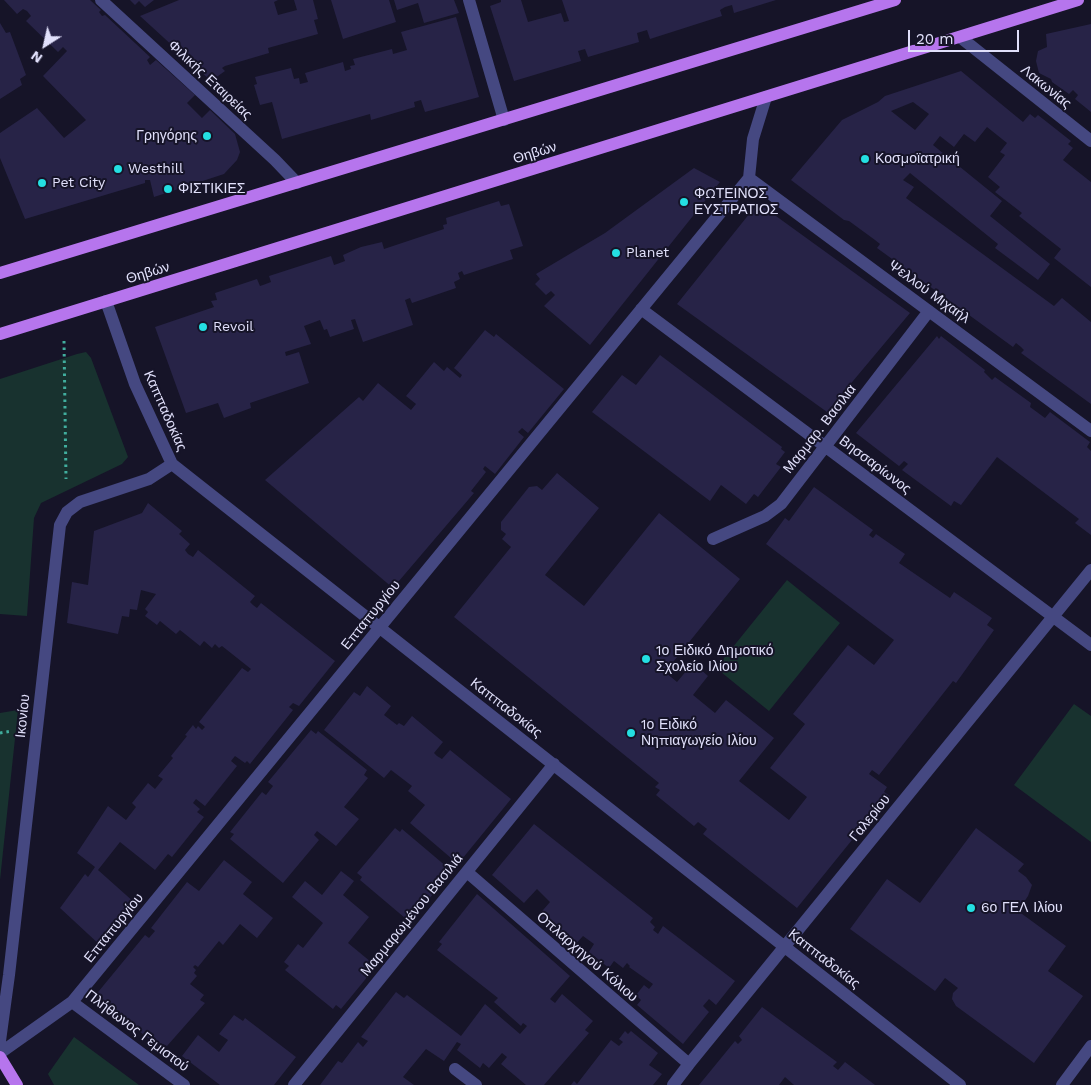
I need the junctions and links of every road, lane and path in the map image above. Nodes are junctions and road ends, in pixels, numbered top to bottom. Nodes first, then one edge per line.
1 (101, 0) edge
2 (468, 0) edge
3 (895, 0) edge
4 (1078, 0) edge
5 (960, 37) junction
6 (766, 97) junction
7 (504, 120) junction
8 (1091, 141) edge
9 (749, 178) junction
10 (297, 183) junction
11 (0, 273) edge
12 (106, 301) junction
13 (641, 309) junction
14 (929, 311) junction
15 (64, 314) junction
16 (0, 334) edge
17 (1091, 431) edge
18 (825, 446) junction
19 (172, 464) junction
20 (67, 512) junction
21 (713, 539) dead end
22 (1091, 570) edge
23 (1053, 617) junction
24 (380, 628) junction
25 (1091, 645) edge
26 (554, 764) junction
27 (466, 872) junction
28 (785, 947) junction
29 (72, 1002) junction
30 (0, 1041) edge
31 (1091, 1046) edge
32 (0, 1053) edge
33 (0, 1057) edge
34 (689, 1064) junction
35 (455, 1069) dead end
36 (17, 1085) edge
37 (184, 1085) edge
38 (294, 1085) edge
39 (476, 1085) edge
40 (673, 1085) edge
41 (960, 1085) edge
42 (1062, 1085) edge

1 - 10 street, Φιλικής Εταιρείας
2 - 7 street
3 - 7 main road
4 - 5 main road, Θηβών
5 - 6 main road, Θηβών
5 - 8 street, Λακωνίας
6 - 9 street
6 - 12 main road, Θηβών
7 - 10 main road
9 - 13 street, Επταπυργίου
9 - 14 street, Ψελλού Μιχαήλ
10 - 11 main road
12 - 15 main road, Θηβών
12 - 19 street, Καππαδοκίας
13 - 18 street, Βησσαρίωνος
13 - 24 street, Επταπυργίου
14 - 17 street, Ψελλού Μιχαήλ
14 - 18 street, Μαρμαρ. Βασιλια
15 - 16 main road, Θηβών
15 - 20 path
18 - 21 street, Μαρμαρ. Βασιλια
18 - 23 street, Βησσαρίωνος
19 - 20 street
19 - 24 street, Καππαδοκίας
20 - 30 street, Ικονίου
22 - 23 street, Γαλερίου
23 - 25 street, Βησσαρίωνος
23 - 28 street, Γαλερίου
24 - 26 street, Καππαδοκίας
24 - 29 street, Επταπυργίου
26 - 27 street, Μαρμαρωμένου Βασιλιά
26 - 28 street, Καππαδοκίας
27 - 34 street, Οπλαρχηγού Κόλιου
27 - 38 street, Μαρμαρωμένου Βασιλιά
28 - 34 street, Γαλερίου
28 - 41 street, Καππαδοκίας
29 - 32 street, Επταπυργίου
29 - 37 street, Πλήθωνος Γεμιστού
31 - 42 street
33 - 36 main road
34 - 40 street, Γαλερίου
35 - 39 street

